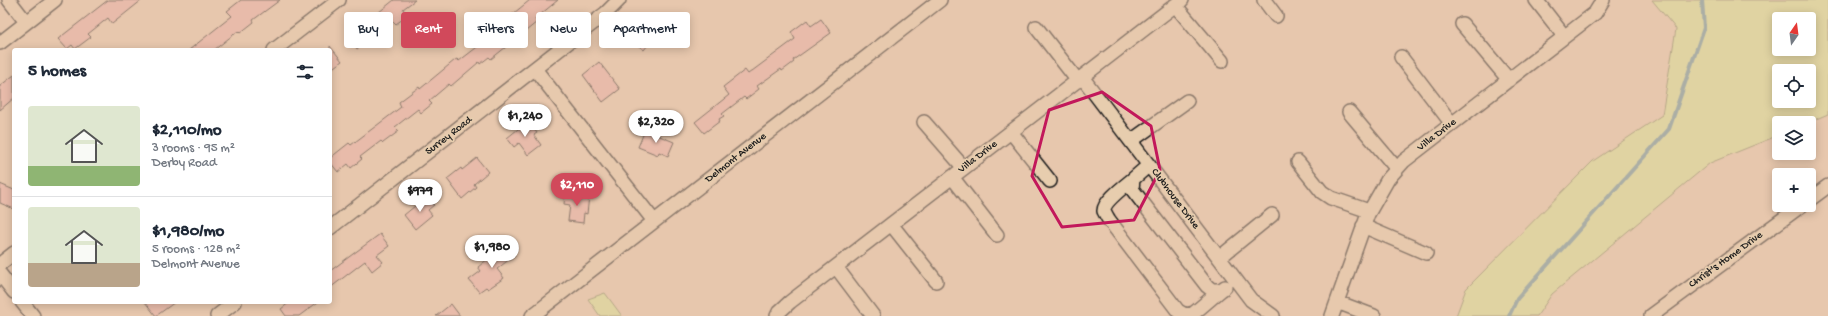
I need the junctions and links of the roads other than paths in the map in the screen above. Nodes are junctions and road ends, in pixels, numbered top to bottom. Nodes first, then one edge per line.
1 (9, 0) edge
2 (55, 0) edge
3 (339, 0) edge
4 (619, 0) edge
5 (940, 0) edge
6 (1264, 0) edge
7 (1536, 0) edge
8 (1603, 0) edge
9 (1178, 3) edge
10 (1276, 16) dead end
11 (26, 22) junction
12 (1462, 24) dead end
13 (1036, 27) dead end
14 (1564, 36) junction
15 (0, 43) edge
16 (277, 48) edge
17 (1401, 57) dead end
18 (1222, 61) dead end
19 (535, 69) junction
20 (1080, 79) junction
21 (1509, 80) junction
22 (1188, 101) dead end
23 (1349, 112) dead end
24 (924, 122) dead end
25 (1452, 124) junction
26 (1011, 132) junction
27 (1131, 141) junction
28 (1298, 162) dead end
29 (1149, 165) junction
30 (964, 168) junction
31 (1397, 169) junction
32 (952, 177) junction
33 (1132, 179) junction
34 (1050, 181) dead end
35 (1828, 186) edge
36 (1816, 195) edge
37 (1369, 211) junction
38 (1792, 212) edge
39 (1272, 215) dead end
40 (654, 221) junction
41 (891, 224) junction
42 (332, 226) edge
43 (1364, 226) junction
44 (997, 235) dead end
45 (1426, 253) dead end
46 (12, 255) edge
47 (1220, 258) junction
48 (0, 264) edge
49 (836, 267) junction
50 (0, 274) edge
51 (1236, 280) junction
52 (936, 281) dead end
53 (12, 289) edge
54 (1220, 290) junction
55 (1337, 302) junction
56 (23, 304) edge
57 (232, 304) edge
58 (32, 316) edge
59 (217, 316) edge
60 (532, 316) edge
61 (777, 316) edge
62 (873, 316) edge
63 (1273, 316) edge
64 (1332, 316) edge
65 (1374, 316) edge
66 (1651, 316) edge

1 - 11 street
2 - 11 street
3 - 16 street
4 - 19 street, Surrey Road
5 - 40 street, Delmont Avenue
6 - 10 street
7 - 14 street
8 - 14 street, Villa Drive
9 - 18 street
9 - 20 street, Villa Drive
11 - 15 street
12 - 21 street
13 - 20 street, Clubhouse Drive
14 - 21 street, Villa Drive
17 - 25 street
19 - 40 street
19 - 42 street, Surrey Road
20 - 26 street, Villa Drive
20 - 27 street, Clubhouse Drive
21 - 25 street, Villa Drive
22 - 27 street
23 - 31 street
24 - 30 street
25 - 31 street, Villa Drive
26 - 30 street, Villa Drive
26 - 34 street
27 - 29 street, Clubhouse Drive
28 - 37 street
29 - 33 street
29 - 47 street, Clubhouse Drive
30 - 32 street, Villa Drive
31 - 37 street, Villa Drive
32 - 41 street, Villa Drive
32 - 44 street
33 - 54 street
33 - 54 street
35 - 36 street
37 - 43 street, Villa Drive
38 - 66 street, Christ's Home Drive
39 - 47 street
40 - 60 street, Delmont Avenue
41 - 49 street, Villa Drive
41 - 52 street
43 - 45 street
43 - 55 street, Villa Drive
46 - 48 street
47 - 51 street, Clubhouse Drive
49 - 61 street, Villa Drive
49 - 62 street
50 - 53 street
51 - 54 street
51 - 63 street, Clubhouse Drive
55 - 64 street, Villa Drive
55 - 65 street
56 - 58 street
57 - 59 street

